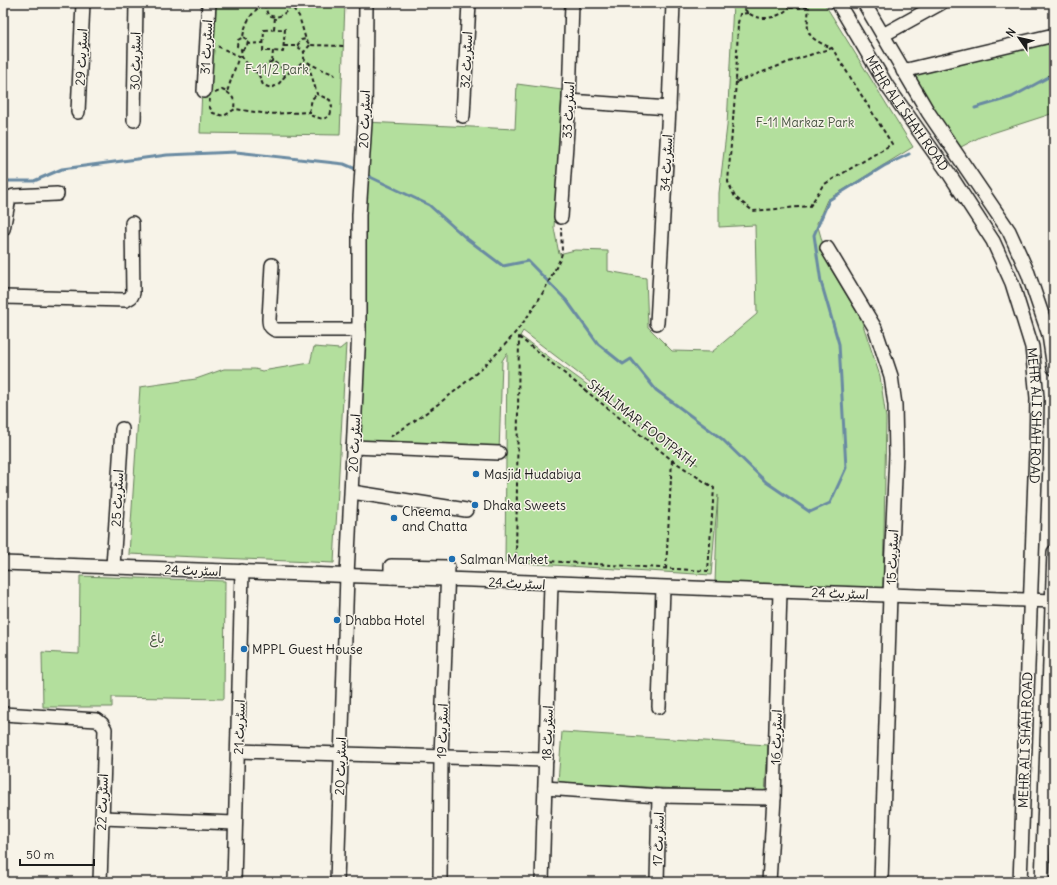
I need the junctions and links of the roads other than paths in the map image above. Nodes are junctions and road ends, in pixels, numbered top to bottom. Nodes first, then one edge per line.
1 (83, 3) edge
2 (136, 3) edge
3 (209, 3) edge
4 (366, 3) edge
5 (469, 3) edge
6 (572, 3) edge
7 (673, 3) edge
8 (838, 3) edge
9 (864, 3) edge
10 (941, 3) edge
11 (883, 34) junction
12 (1054, 35) edge
13 (903, 71) junction
14 (204, 91) dead end
15 (569, 101) junction
16 (669, 108) junction
17 (78, 112) dead end
18 (463, 116) dead end
19 (134, 120) dead end
20 (56, 194) dead end
21 (561, 217) road end
22 (132, 223) dead end
23 (3, 229) edge
24 (827, 248) dead end
25 (272, 265) dead end
26 (3, 297) edge
27 (657, 323) dead end
28 (359, 330) junction
29 (1054, 368) edge
30 (122, 429) dead end
31 (353, 447) junction
32 (499, 453) dead end
33 (352, 492) junction
34 (466, 510) dead end
35 (1054, 552) edge
36 (3, 563) edge
37 (113, 566) junction
38 (242, 571) junction
39 (347, 575) junction
40 (447, 579) junction
41 (551, 584) junction
42 (663, 588) junction
43 (780, 591) junction
44 (890, 595) junction
45 (1030, 599) junction
46 (1053, 601) edge
47 (659, 707) dead end
48 (3, 714) edge
49 (238, 751) junction
50 (341, 754) junction
51 (441, 756) junction
52 (546, 760) junction
53 (545, 788) junction
54 (659, 796) junction
55 (774, 798) junction
56 (102, 818) junction
57 (235, 822) junction
58 (100, 882) edge
59 (234, 882) edge
60 (337, 882) edge
61 (440, 882) edge
62 (542, 882) edge
63 (656, 882) edge
64 (770, 882) edge
65 (881, 882) edge
66 (1020, 882) edge
67 (1042, 882) edge

1 - 17 street, اسٹریٹ 29
2 - 19 street, اسٹریٹ 30
3 - 14 street, اسٹریٹ 31
4 - 28 street, اسٹریٹ 20
5 - 18 street, اسٹریٹ 32
6 - 15 street, اسٹریٹ 33
7 - 16 street, اسٹریٹ 34
8 - 45 street, MEHR ALI SHAH ROAD
9 - 11 street, MEHR ALI SHAH ROAD
10 - 11 street
11 - 13 street, MEHR ALI SHAH ROAD
12 - 13 street
13 - 29 street, MEHR ALI SHAH ROAD
15 - 16 street
15 - 21 street, اسٹریٹ 33
16 - 27 street, اسٹریٹ 34
20 - 23 street
22 - 26 street
24 - 44 street, اسٹریٹ 15
25 - 28 street
28 - 31 street, اسٹریٹ 20
30 - 37 street, اسٹریٹ 25
31 - 32 street
31 - 33 street, اسٹریٹ 20
33 - 34 street
33 - 39 street, اسٹریٹ 20
35 - 46 street, MEHR ALI SHAH ROAD
36 - 37 street, اسٹریٹ 24
37 - 38 street, اسٹریٹ 24
38 - 39 street, اسٹریٹ 24
38 - 49 street, اسٹریٹ 21
39 - 40 street, اسٹریٹ 24
39 - 50 street, اسٹریٹ 20
40 - 41 street, اسٹریٹ 24
40 - 51 street, اسٹریٹ 19
41 - 42 street, اسٹریٹ 24
41 - 52 street, اسٹریٹ 18
42 - 43 street, اسٹریٹ 24
42 - 47 street
43 - 44 street, اسٹریٹ 24
43 - 55 street, اسٹریٹ 16
44 - 45 street, اسٹریٹ 24
44 - 65 street, اسٹریٹ 15
45 - 46 street, اسٹریٹ 24
45 - 66 street, MEHR ALI SHAH ROAD
46 - 67 street, MEHR ALI SHAH ROAD
48 - 56 street, اسٹریٹ 22
49 - 50 street
49 - 57 street, اسٹریٹ 21
50 - 51 street
50 - 60 street, اسٹریٹ 20
51 - 52 street
51 - 61 street, اسٹریٹ 19
52 - 53 street, اسٹریٹ 18
53 - 54 street
53 - 62 street, اسٹریٹ 18
54 - 55 street
54 - 63 street, اسٹریٹ 17
55 - 64 street, اسٹریٹ 16
56 - 57 street
56 - 58 street, اسٹریٹ 22
57 - 59 street, اسٹریٹ 21

